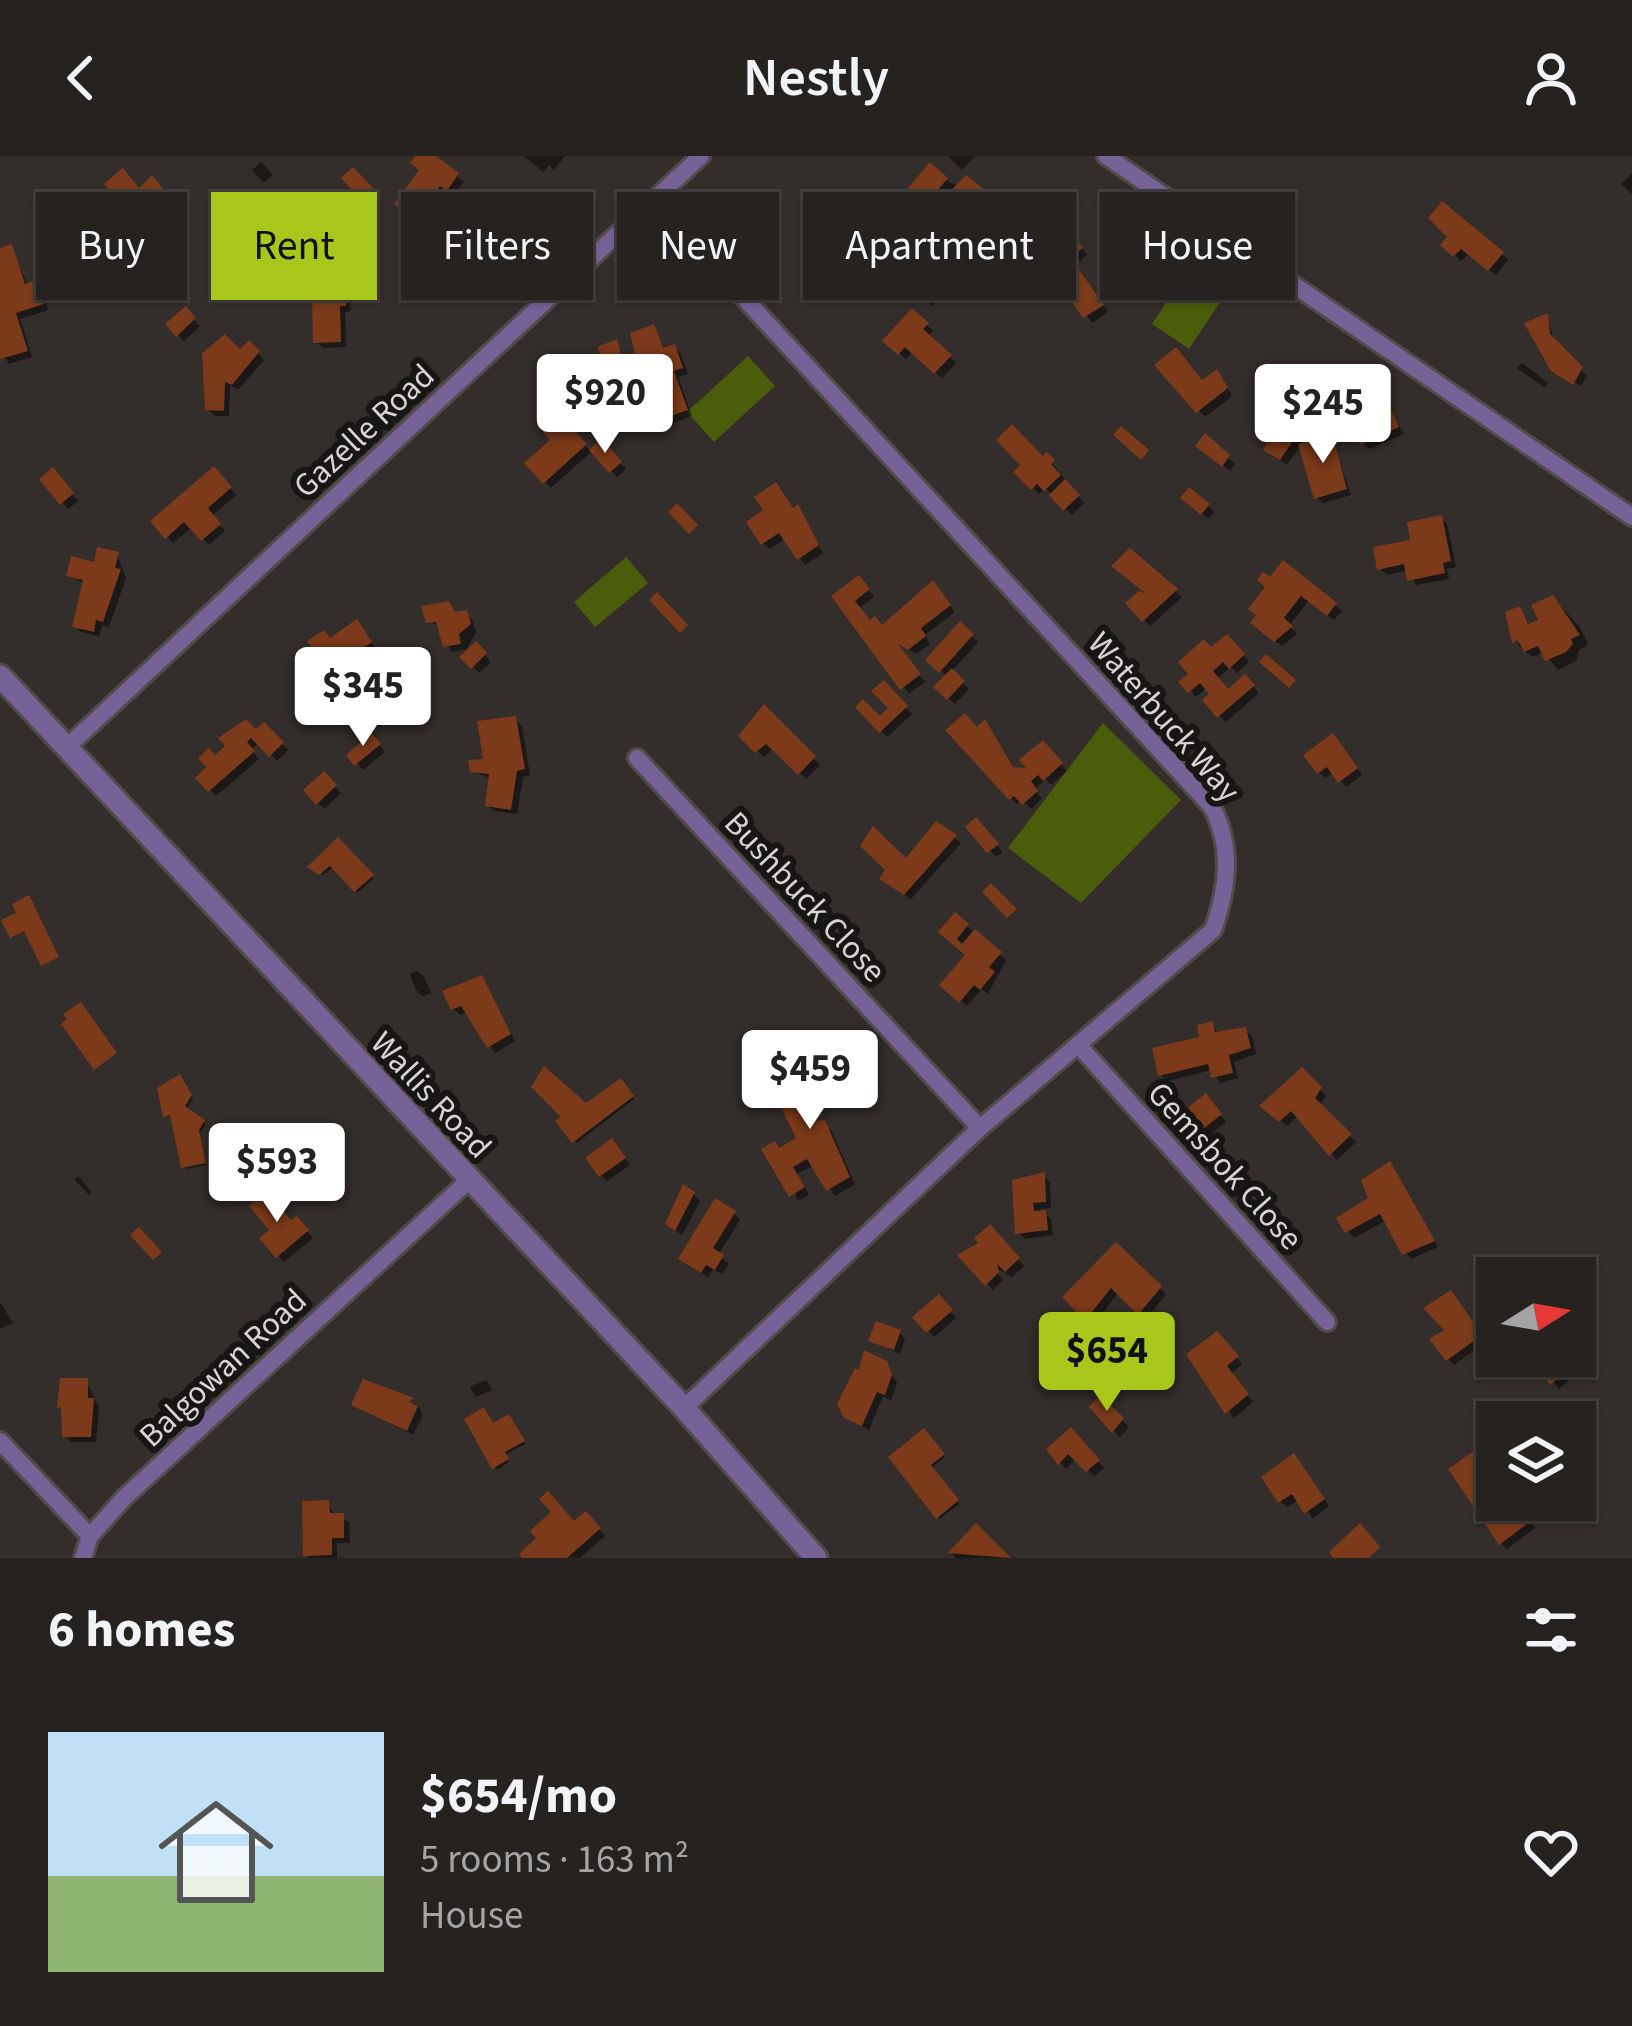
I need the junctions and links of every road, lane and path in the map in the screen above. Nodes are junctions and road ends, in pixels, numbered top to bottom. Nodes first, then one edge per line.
1 (701, 156) edge
2 (1106, 156) edge
3 (663, 192) edge
4 (617, 234) edge
5 (746, 300) edge
6 (1632, 517) edge
7 (0, 676) edge
8 (66, 748) junction
9 (637, 758) dead end
10 (1080, 1048) junction
11 (980, 1128) junction
12 (468, 1180) junction
13 (1327, 1322) dead end
14 (684, 1408) junction
15 (0, 1441) edge
16 (91, 1536) junction
17 (83, 1558) edge
18 (815, 1558) edge

1 - 3 street, Gazelle Road
2 - 6 street
4 - 8 street, Gazelle Road
5 - 10 street, Waterbuck Way
7 - 8 street, Wallis Road
8 - 12 street, Wallis Road
9 - 11 street, Bushbuck Close
10 - 11 street, Waterbuck Way
10 - 13 street, Gemsbok Close
11 - 14 street, Waterbuck Way
12 - 14 street, Wallis Road
12 - 16 street, Balgowan Road
14 - 18 street, Wallis Road
15 - 16 street
16 - 17 street, Balgowan Road

